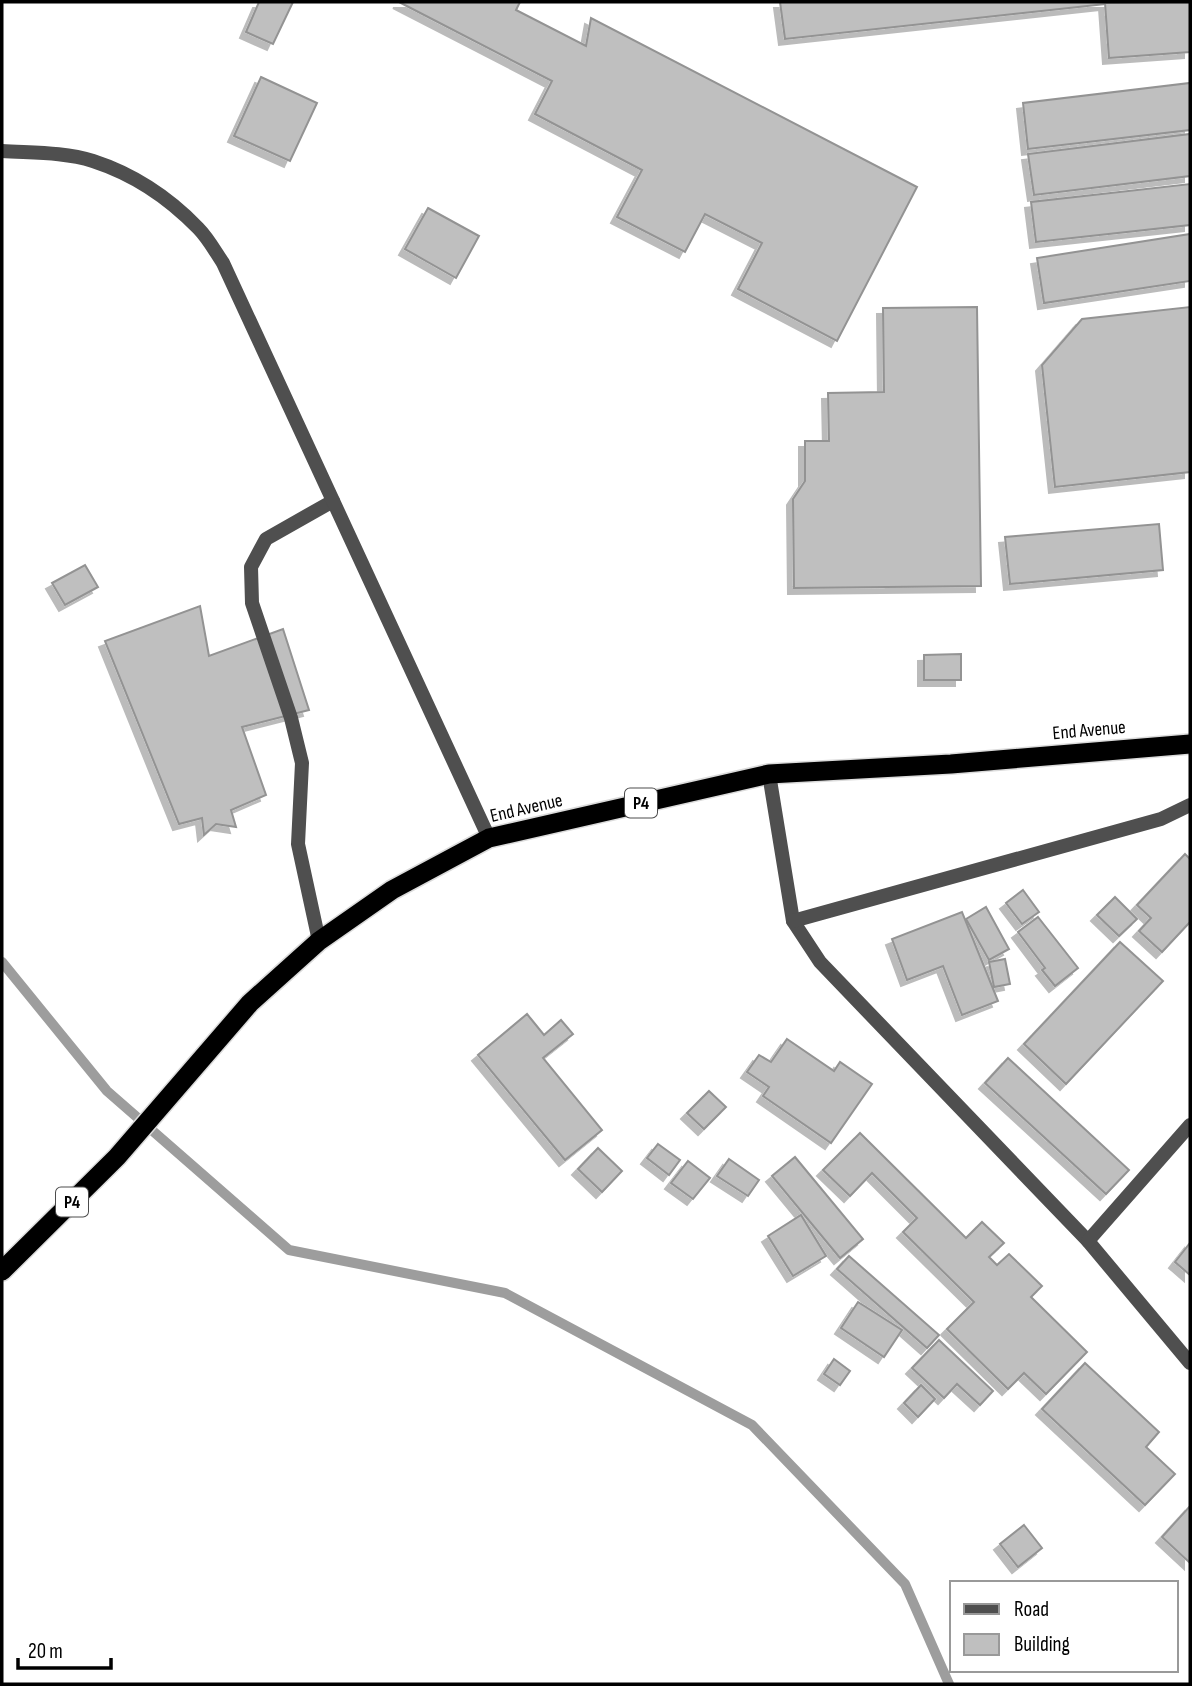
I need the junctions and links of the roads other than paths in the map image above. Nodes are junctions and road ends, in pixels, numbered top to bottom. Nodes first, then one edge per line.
1 (2, 151) edge
2 (334, 501) junction
3 (1190, 744) edge
4 (769, 774) junction
5 (1190, 805) edge
6 (489, 838) junction
7 (793, 921) junction
8 (319, 941) junction
9 (1190, 1125) edge
10 (1088, 1241) junction
11 (27, 1248) junction
12 (2, 1271) edge
13 (2, 1289) edge
14 (1190, 1363) edge

1 - 2 street
2 - 6 street
2 - 8 street
3 - 4 highway, End Avenue / P4
4 - 6 highway, End Avenue / P4
4 - 7 street
5 - 7 street
6 - 8 highway, End Avenue / P4
7 - 10 street
8 - 11 highway, End Avenue / P4
9 - 10 street
10 - 14 street
11 - 12 highway, End Avenue / P4
11 - 13 highway, End Avenue / P4

